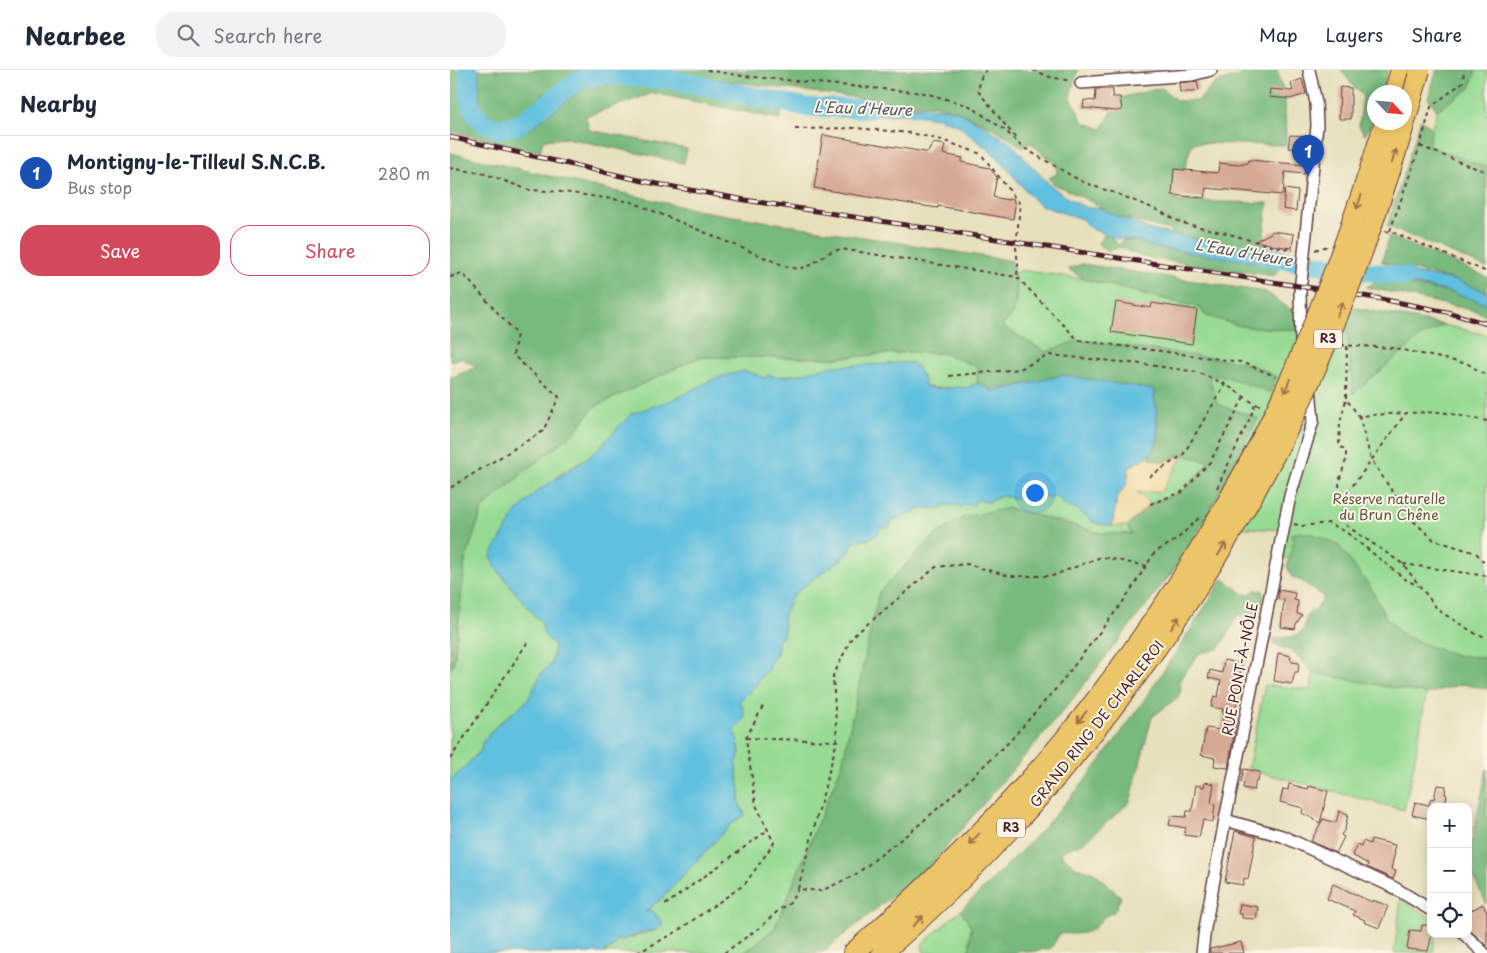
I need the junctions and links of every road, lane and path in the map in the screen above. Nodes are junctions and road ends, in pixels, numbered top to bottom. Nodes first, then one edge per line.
1 (707, 70) edge
2 (987, 70) edge
3 (1033, 70) edge
4 (1211, 70) edge
5 (1308, 70) edge
6 (1401, 70) edge
7 (1420, 70) edge
8 (1464, 70) edge
9 (1081, 82) joint
10 (1396, 85) edge
11 (795, 129) dead end
12 (1382, 130) edge
13 (1420, 146) junction
14 (1022, 147) junction
15 (450, 168) edge
16 (1487, 172) edge
17 (1390, 231) junction
18 (1381, 233) dead end
19 (1333, 245) dead end
20 (1305, 254) junction
21 (1487, 272) edge
22 (450, 277) edge
23 (1017, 277) junction
24 (1338, 345) dead end
25 (1347, 346) junction
26 (949, 376) dead end
27 (1487, 376) edge
28 (1277, 377) dead end
29 (1225, 384) junction
30 (1244, 396) junction
31 (1346, 399) junction
32 (1255, 404) junction
33 (1264, 406) dead end
34 (1406, 413) junction
35 (1358, 416) junction
36 (1487, 421) edge
37 (1371, 459) junction
38 (1149, 477) dead end
39 (450, 488) edge
40 (1216, 490) dead end
41 (1150, 504) dead end
42 (1340, 504) junction
43 (1205, 512) dead end
44 (1285, 521) junction
45 (1403, 564) junction
46 (1487, 565) edge
47 (1147, 566) junction
48 (1487, 576) edge
49 (1188, 586) junction
50 (1420, 587) junction
51 (1487, 637) edge
52 (528, 643) dead end
53 (762, 706) dead end
54 (746, 738) junction
55 (837, 741) junction
56 (450, 759) edge
57 (1225, 820) junction
58 (768, 830) junction
59 (798, 889) junction
60 (665, 905) dead end
61 (1427, 908) edge
62 (898, 913) junction
63 (1468, 938) edge
64 (636, 953) edge
65 (724, 953) edge
66 (836, 953) edge
67 (853, 953) edge
68 (882, 953) edge
69 (1202, 953) edge
70 (1484, 953) edge

1 - 14 path
2 - 14 path
3 - 9 path
4 - 9 street
5 - 20 street, RUE PONT-À-NÔLE
6 - 10 highway
49 -> 7 highway, GRAND RING DE CHARLEROI / R3, bridge
8 - 13 path
11 - 23 path
12 -> 49 highway, GRAND RING DE CHARLEROI / R3, bridge
13 - 16 path
13 - 17 path
14 - 20 path
15 - 23 path
17 - 18 path
17 - 21 path
19 - 20 path
20 - 44 street, RUE PONT-À-NÔLE
22 - 39 path
23 - 28 path
24 - 25 path
25 - 27 path
25 - 31 path
26 - 29 path
29 - 30 path
29 - 38 path
30 - 32 path
30 - 41 path
31 - 35 path
31 - 42 path
32 - 33 path
32 - 40 path
34 - 35 path
34 - 36 path
34 - 37 path
35 - 37 path
37 - 42 path
37 - 46 path
42 - 45 path
43 - 47 path
44 - 50 path
44 - 57 street, RUE PONT-À-NÔLE
45 - 48 path
45 - 50 path
47 - 55 path
47 - 59 path
49 -> 62 highway, GRAND RING DE CHARLEROI / R3
68 -> 49 highway, GRAND RING DE CHARLEROI / R3
50 - 51 path
52 - 56 path
53 - 54 path
54 - 55 path
54 - 58 path
55 - 59 path
57 - 61 street
57 - 69 street, RUE PONT-À-NÔLE
58 - 60 path
58 - 64 path
59 - 65 path
62 - 66 highway
62 - 67 highway, GRAND RING DE CHARLEROI / R3
63 - 70 street

